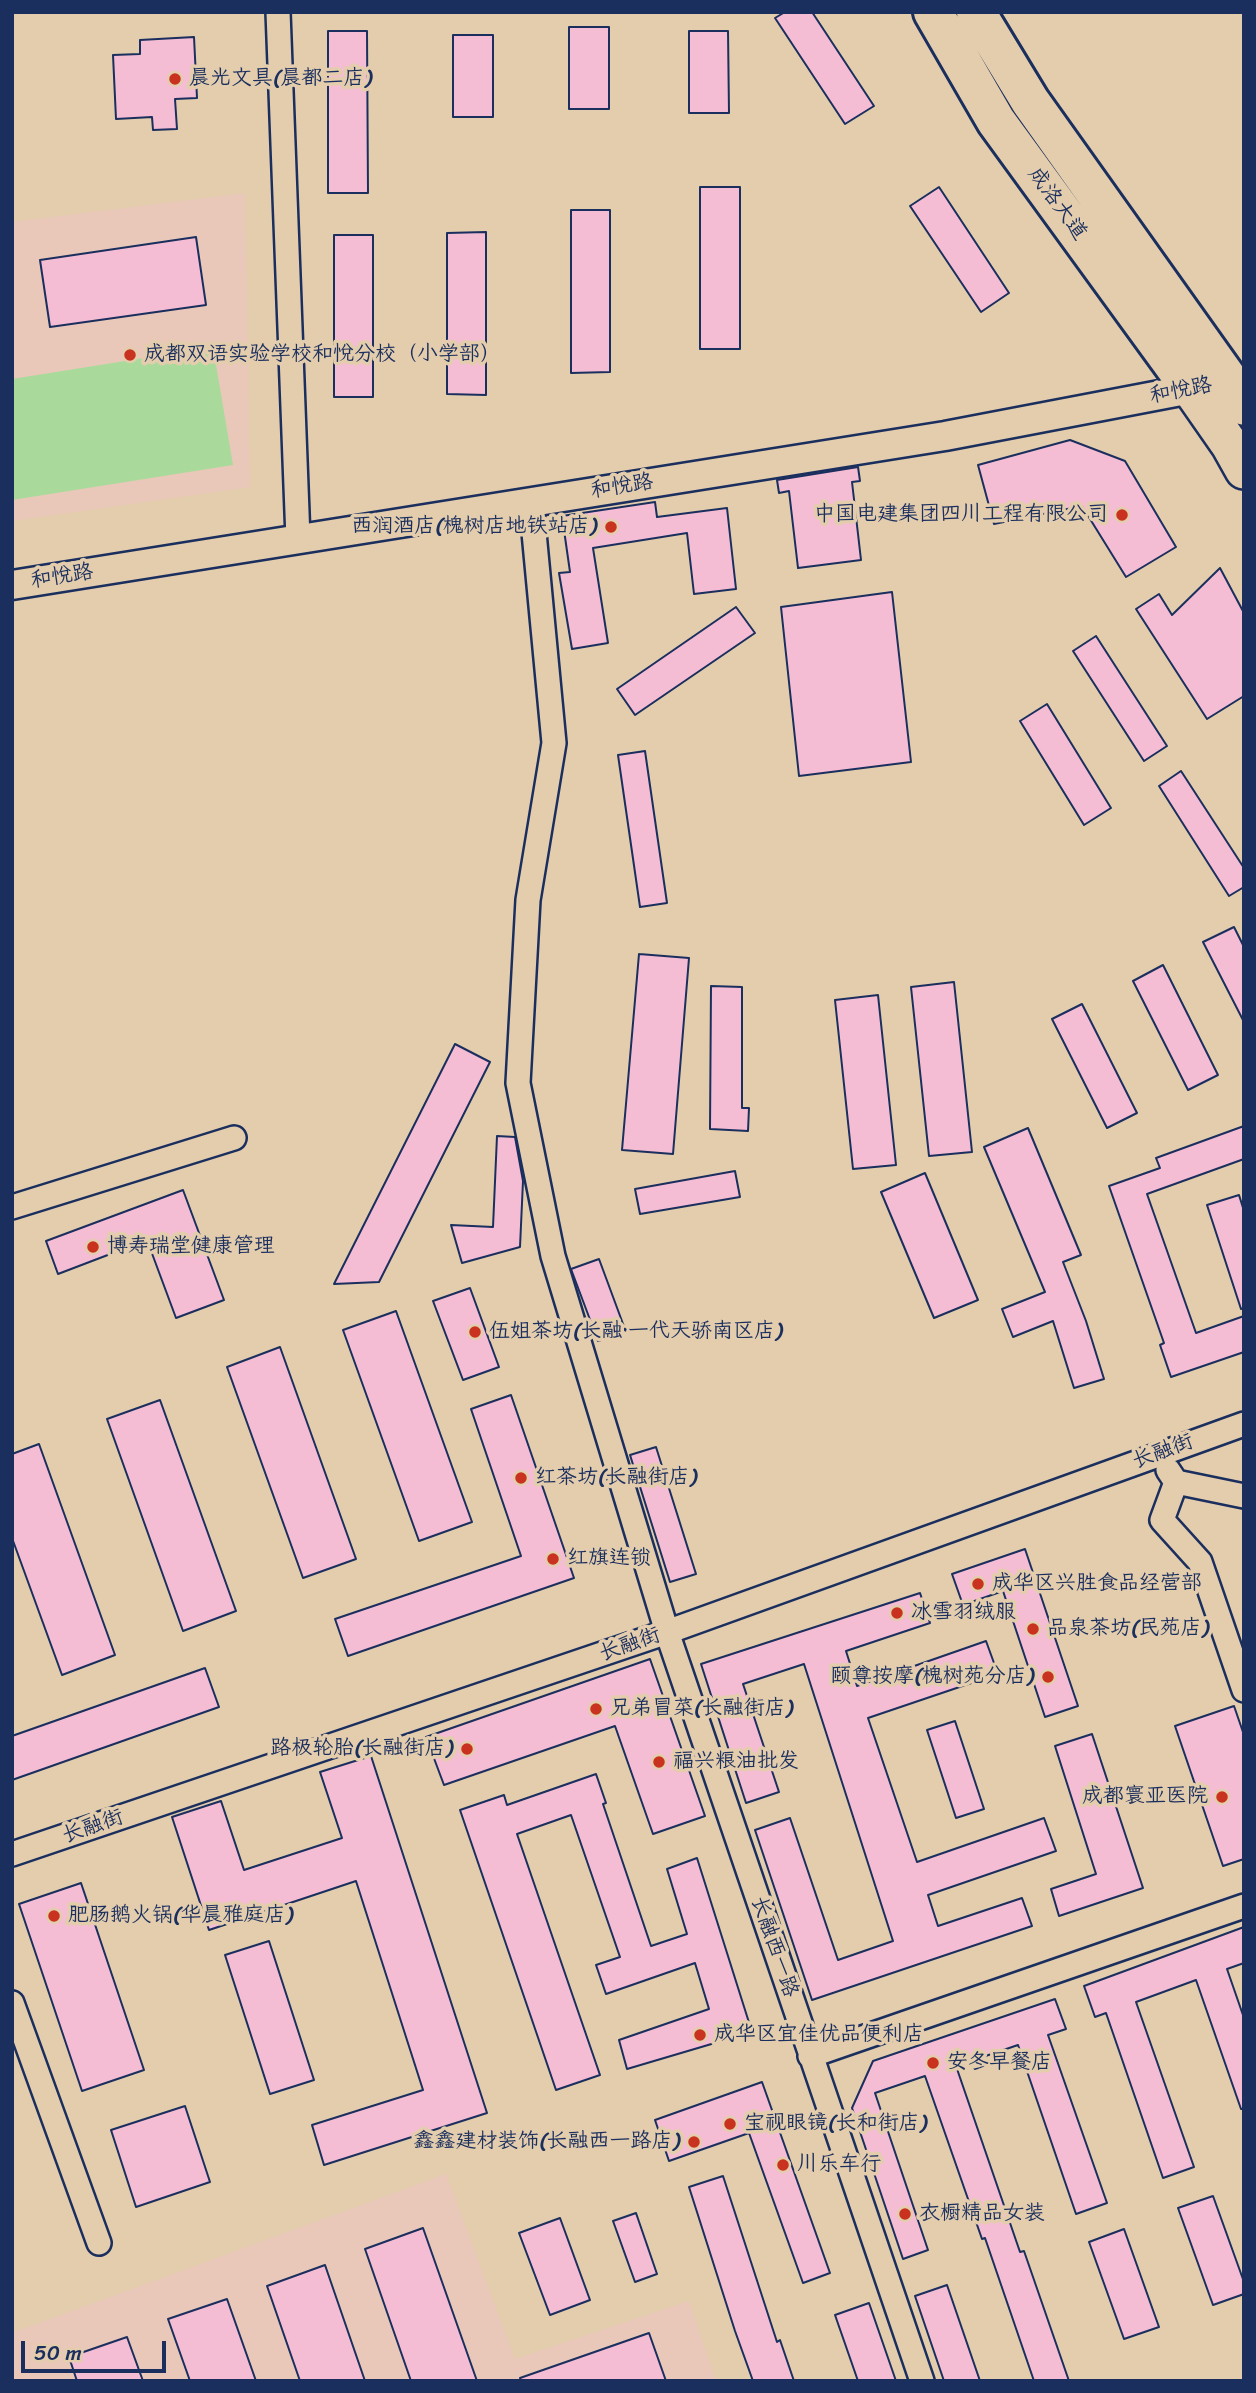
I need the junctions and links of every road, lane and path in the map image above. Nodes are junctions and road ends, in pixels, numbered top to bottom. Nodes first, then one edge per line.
1 (278, 12) edge
2 (933, 12) edge
3 (976, 12) edge
4 (1191, 389) junction
5 (1239, 389) edge
6 (1244, 470) edge
7 (531, 501) junction
8 (298, 539) junction
9 (12, 585) edge
10 (234, 1138) dead end
11 (12, 1207) edge
12 (1244, 1424) edge
13 (1158, 1454) junction
14 (1175, 1482) junction
15 (1244, 1496) edge
16 (667, 1633) junction
17 (1244, 1689) edge
18 (12, 1854) edge
19 (1244, 1906) edge
20 (12, 2003) edge
21 (810, 2056) junction
22 (99, 2243) dead end
23 (922, 2381) edge

1 - 8 street
2 - 4 highway, 成洛大道
3 - 5 highway, 成洛大道
4 - 5 street, 和悦路
4 - 6 main road
4 - 7 street, 和悦路
7 - 8 street, 和悦路
7 - 16 street, 长融西一路
8 - 9 street, 和悦路
10 - 11 street
12 - 13 street, 长融街
13 - 14 street
13 - 16 street, 长融街
14 - 15 street
14 - 17 street
16 - 18 street, 长融街
16 - 21 street, 长融西一路
19 - 21 street
20 - 22 street
21 - 23 street, 长融西一路

